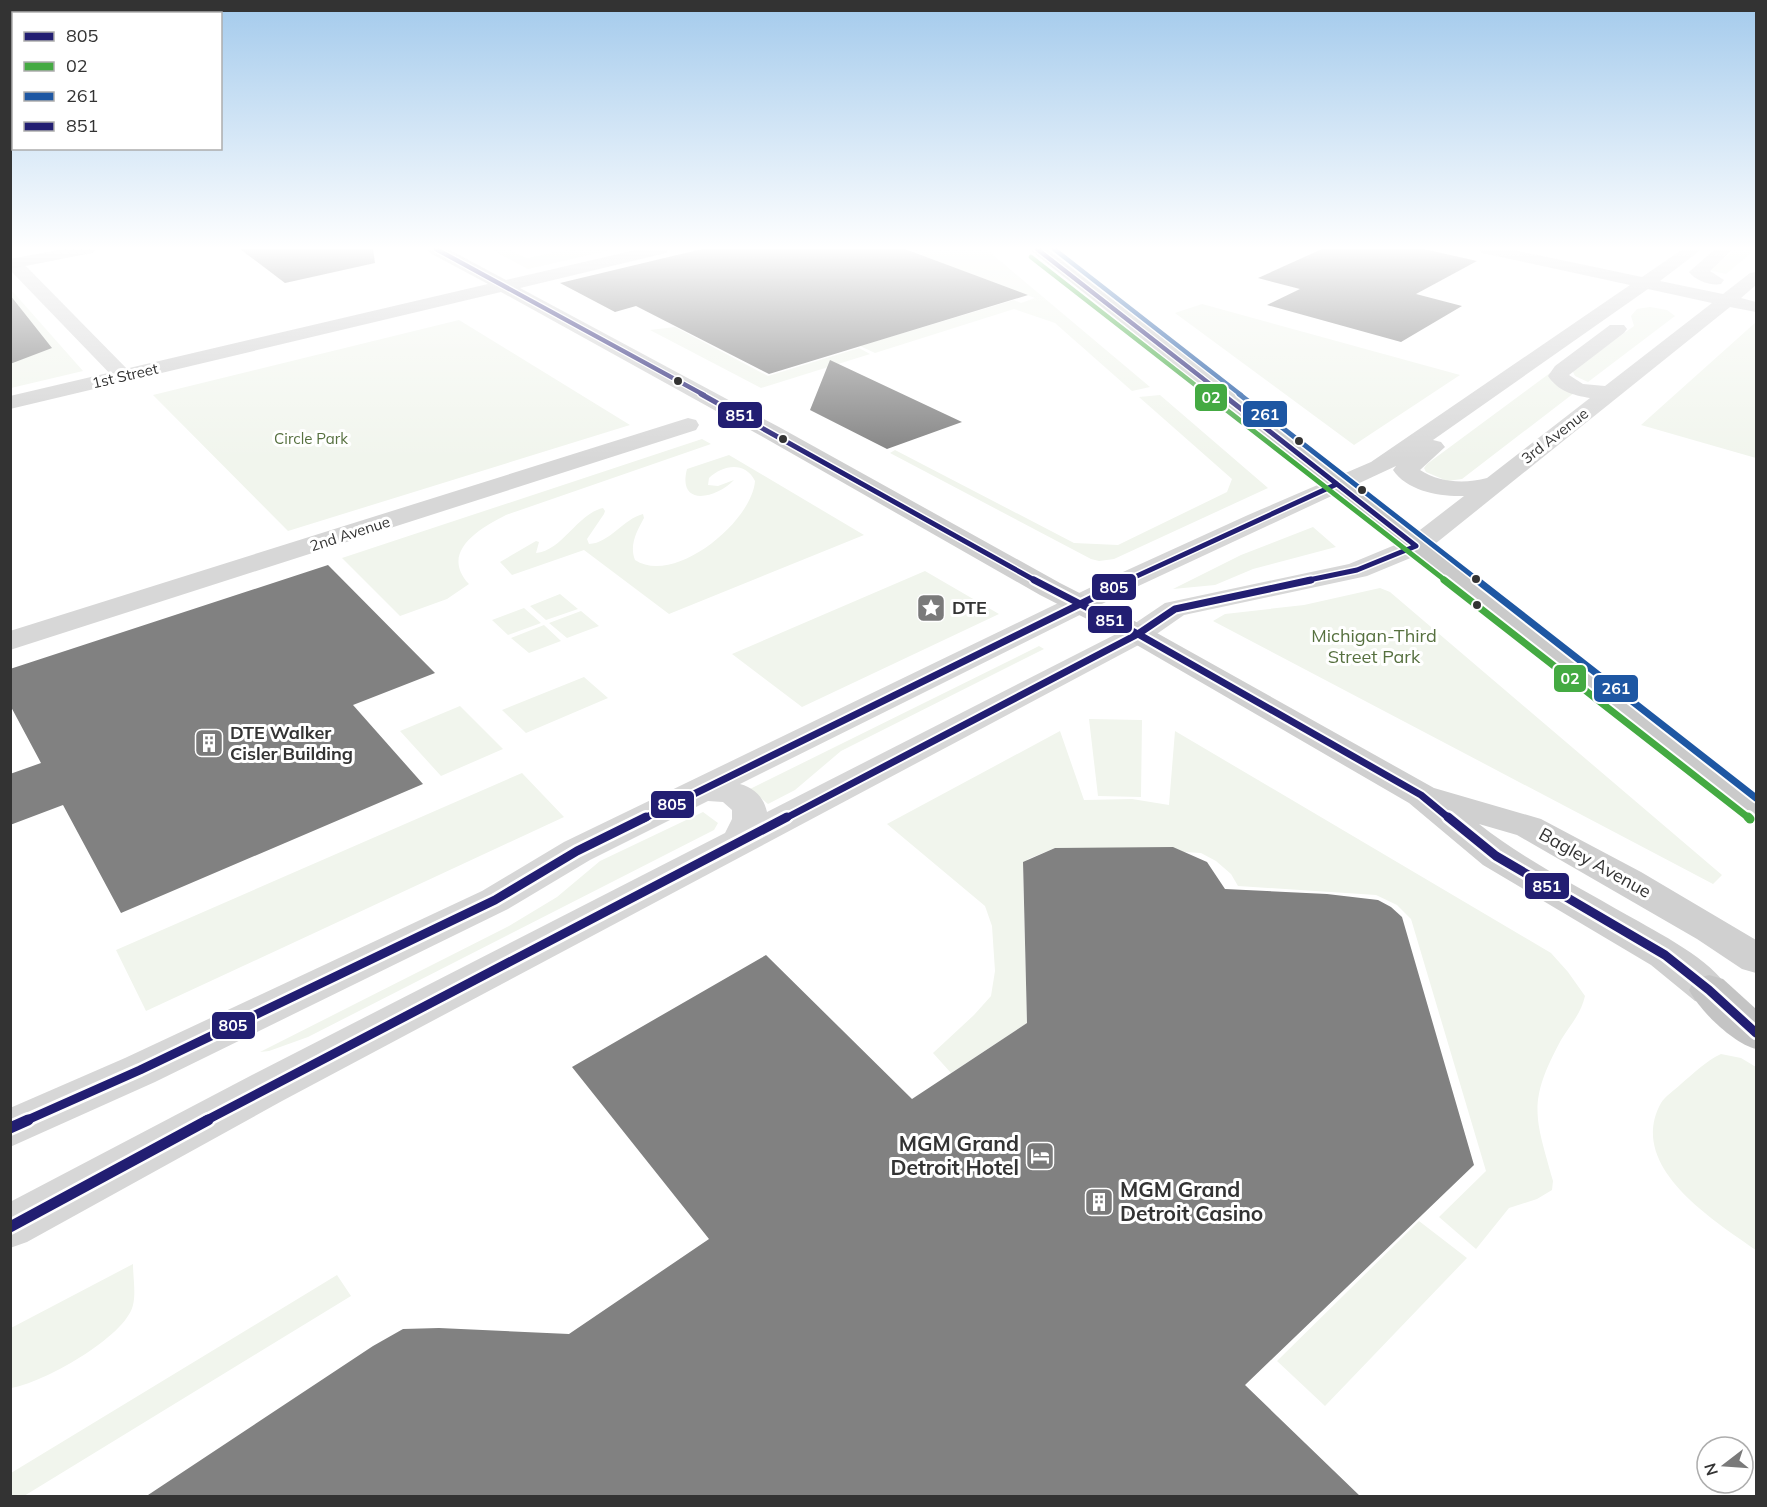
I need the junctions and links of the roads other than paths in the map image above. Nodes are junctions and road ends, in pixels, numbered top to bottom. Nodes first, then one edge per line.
1 (68, 319) edge
2 (363, 319) edge
3 (564, 319) edge
4 (1126, 319) edge
5 (1594, 319) edge
6 (1614, 319) edge
7 (1694, 319) edge
8 (1703, 319) edge
9 (1696, 325) junction
10 (124, 376) junction
11 (1612, 392) junction
12 (10, 404) edge
13 (1460, 413) junction
14 (688, 425) dead end
15 (1498, 481) junction
16 (1336, 484) junction
17 (1416, 546) junction
18 (1082, 604) junction
19 (1138, 634) junction
20 (10, 641) edge
21 (701, 790) junction
22 (1421, 795) junction
23 (1756, 811) edge
24 (739, 841) junction
25 (1756, 959) edge
26 (1709, 990) joint
27 (1756, 1033) edge
28 (10, 1128) edge
29 (10, 1227) edge

1 - 10 street
2 - 10 street, 1st Street
3 - 18 street, Bagley Avenue
4 - 16 main road
5 - 13 street
6 - 11 street, 3rd Avenue
7 - 9 street
8 - 9 street, 3rd Avenue
9 - 11 street, 3rd Avenue
10 - 12 street, 1st Street
11 - 15 street, 3rd Avenue
13 - 15 street, 3rd Avenue
13 - 16 street
14 - 20 street, 2nd Avenue
15 - 17 street, 3rd Avenue
16 - 17 main road
16 - 18 street
17 - 19 street, 3rd Avenue
17 - 23 main road
18 - 19 street, Bagley Avenue
18 - 21 street
19 - 22 street, Bagley Avenue
19 - 24 street, 3rd Avenue
21 - 24 street
21 - 28 street
22 - 25 street, Bagley Avenue
22 - 26 street, Bagley Avenue
24 - 29 street, 3rd Avenue
26 - 27 highway

